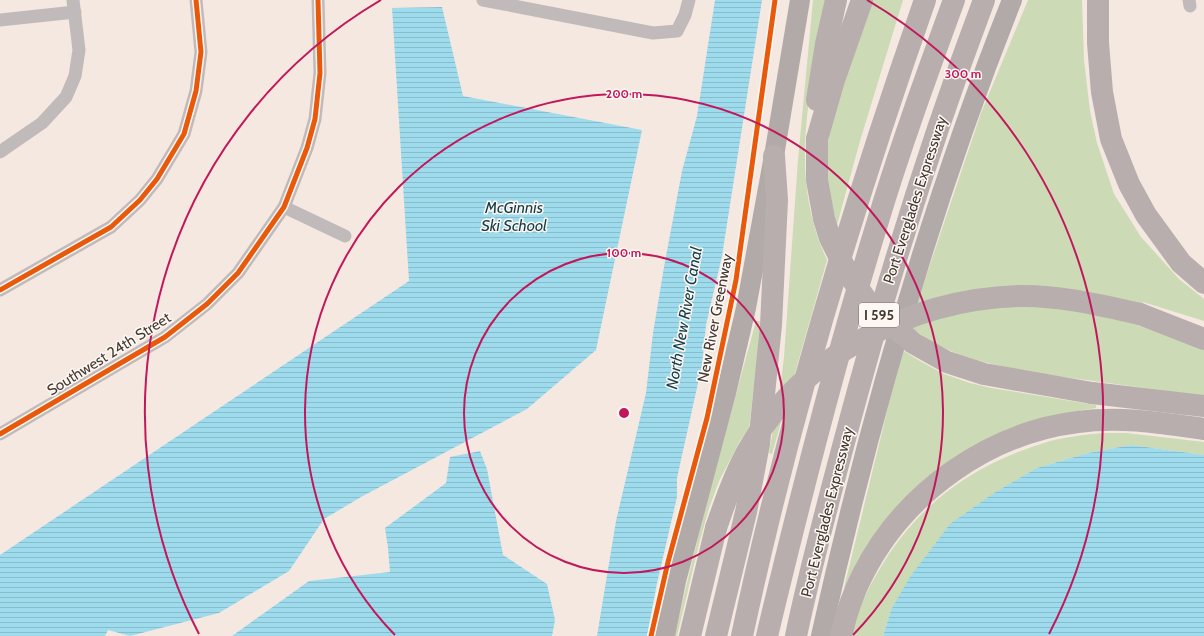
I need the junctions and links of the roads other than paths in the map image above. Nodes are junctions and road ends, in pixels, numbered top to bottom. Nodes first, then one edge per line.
1 (196, 0) edge
2 (318, 0) edge
3 (483, 0) edge
4 (689, 0) edge
5 (800, 0) edge
6 (836, 0) edge
7 (862, 0) edge
8 (925, 0) edge
9 (954, 0) edge
10 (984, 0) edge
11 (1012, 0) edge
12 (1017, 0) edge
13 (1098, 0) edge
14 (74, 6) edge
15 (0, 20) edge
16 (992, 50) junction
17 (817, 139) junction
18 (0, 152) edge
19 (774, 156) junction
20 (284, 207) junction
21 (344, 236) dead end
22 (1165, 240) junction
23 (1204, 270) edge
24 (1204, 283) edge
25 (0, 290) edge
26 (1140, 314) junction
27 (1204, 328) edge
28 (1204, 339) edge
29 (1204, 406) edge
30 (1204, 429) edge
31 (0, 434) edge
32 (665, 636) edge
33 (690, 636) edge
34 (716, 636) edge
35 (742, 636) edge
36 (767, 636) edge
37 (796, 636) edge
38 (821, 636) edge
39 (841, 636) edge

1 - 25 street
2 - 20 street, Southwest 24th Street
3 - 4 street
5 - 19 main road
6 - 17 highway
7 - 17 highway
8 - 35 highway
9 - 36 highway
10 - 37 highway, Port Everglades Expressway / I 595
11 - 16 main road
12 - 16 main road
13 - 22 highway
14 - 15 street
14 - 18 street
16 - 38 main road
17 - 29 highway, bridge
19 - 32 main road
19 - 34 highway
20 - 21 street
20 - 31 street, Southwest 24th Street
22 - 23 highway
22 - 24 highway
26 - 27 highway
26 - 28 highway
26 - 33 highway, bridge
30 - 39 highway

